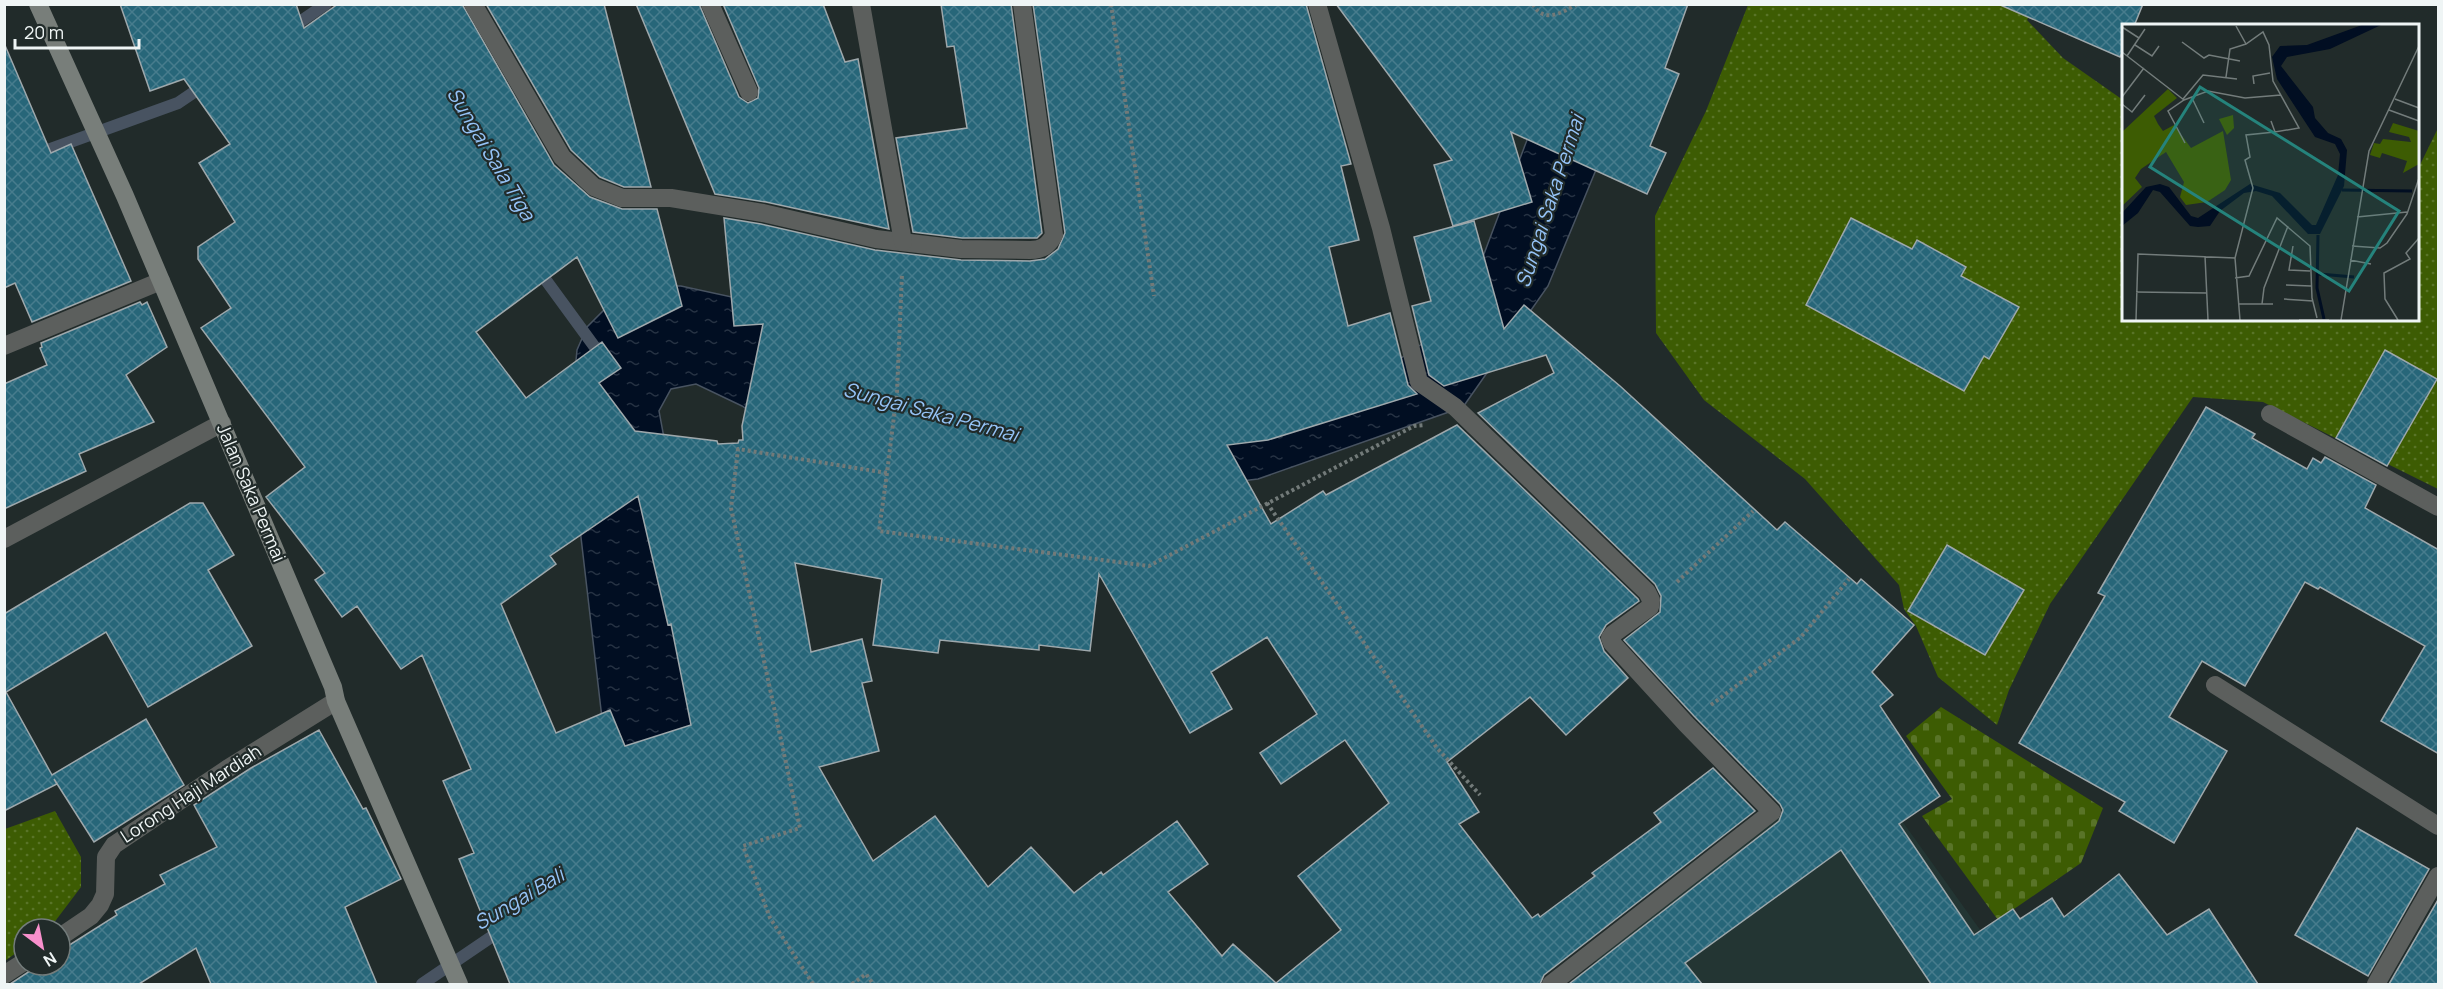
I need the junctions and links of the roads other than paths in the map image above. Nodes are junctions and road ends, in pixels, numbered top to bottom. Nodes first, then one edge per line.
1 (38, 4) edge
2 (473, 4) edge
3 (710, 4) edge
4 (861, 4) edge
5 (1022, 4) edge
6 (1317, 4) edge
7 (749, 92) dead end
8 (903, 242) junction
9 (161, 281) junction
10 (4, 346) edge
11 (2270, 414) dead end
12 (222, 423) junction
13 (2439, 507) edge
14 (4, 539) edge
15 (2215, 685) dead end
16 (336, 701) junction
17 (2439, 826) edge
18 (2439, 876) edge
19 (72, 929) edge
20 (459, 984) edge
21 (1551, 984) edge
22 (2376, 984) edge

1 - 9 street, Jalan Saka Permai
2 - 8 street
3 - 7 street
4 - 8 street
5 - 8 street
6 - 21 street
9 - 10 street
9 - 12 street, Jalan Saka Permai
11 - 13 street
12 - 14 street
12 - 16 street, Jalan Saka Permai
15 - 17 street
16 - 19 street, Lorong Haji Mardiah
16 - 20 street, Jalan Saka Permai
18 - 22 street

